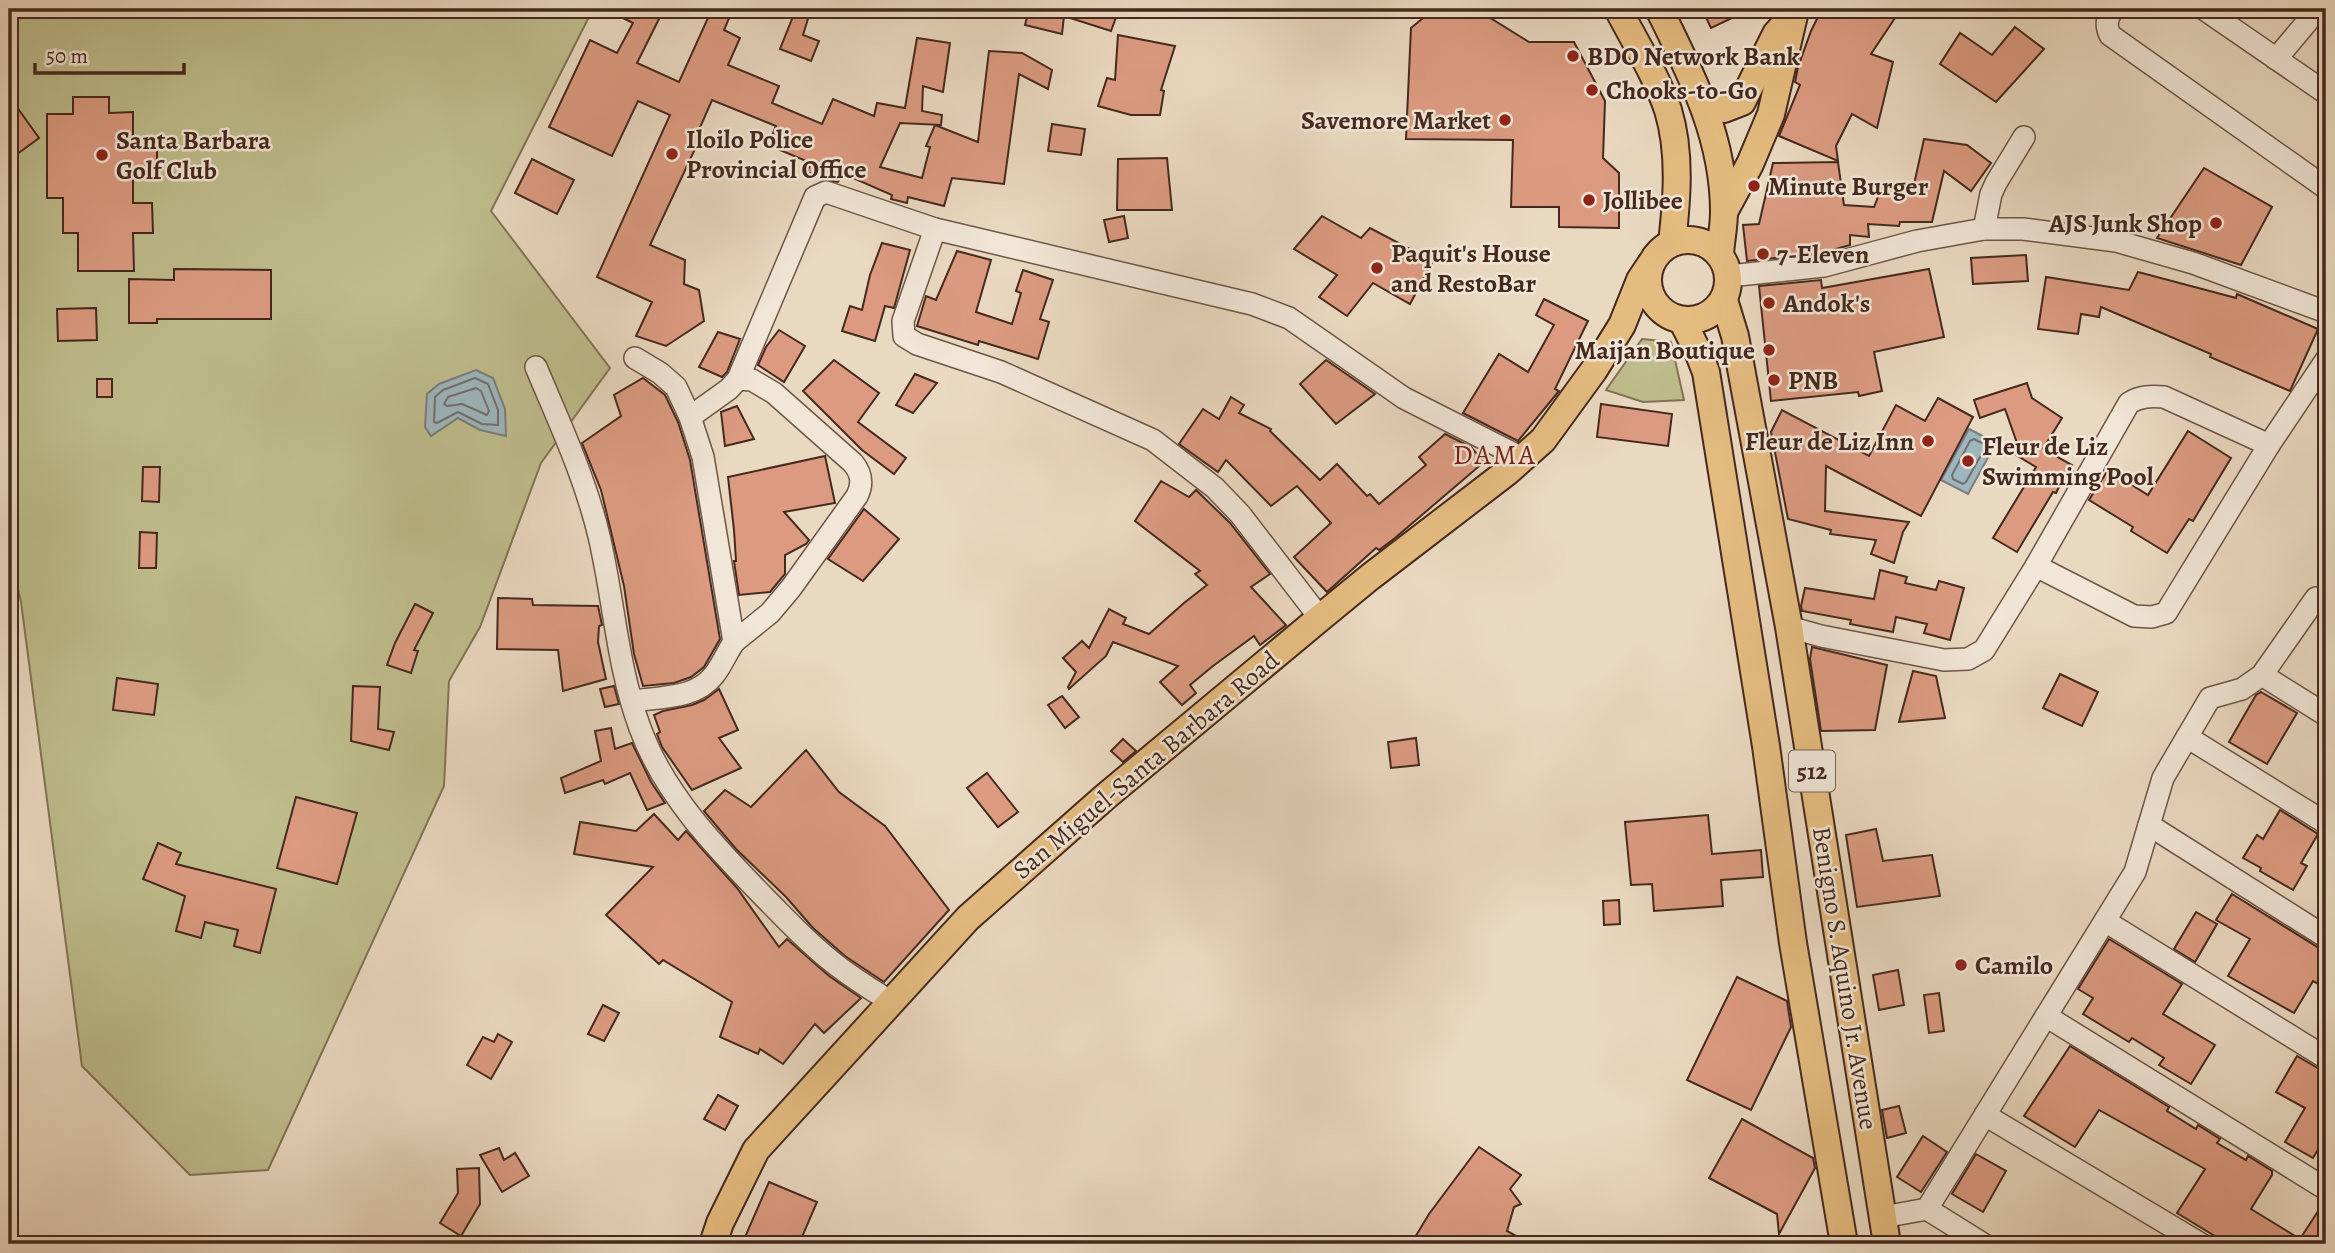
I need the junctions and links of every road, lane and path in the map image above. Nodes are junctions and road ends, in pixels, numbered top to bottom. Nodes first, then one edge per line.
1 (1618, 9) edge
2 (1659, 9) edge
3 (2113, 9) edge
4 (2204, 9) edge
5 (2318, 9) edge
6 (1796, 10) edge
7 (2276, 60) junction
8 (2326, 93) edge
9 (1702, 97) junction
10 (2024, 137) dead end
11 (2326, 188) edge
12 (1724, 212) junction
13 (935, 229) junction
14 (1984, 229) junction
15 (1672, 243) junction
16 (1650, 265) junction
17 (1724, 277) junction
18 (2326, 312) edge
19 (1674, 317) junction
20 (1622, 325) junction
21 (635, 358) dead end
22 (2326, 360) edge
23 (536, 367) dead end
24 (738, 379) junction
25 (691, 417) junction
26 (2269, 445) junction
27 (1522, 458) junction
28 (2036, 566) junction
29 (2326, 604) edge
30 (1320, 618) junction
31 (1789, 628) junction
32 (734, 642) junction
33 (2262, 675) junction
34 (632, 701) junction
35 (2326, 715) edge
36 (2187, 737) junction
37 (1807, 740) junction
38 (1766, 746) junction
39 (2326, 823) edge
40 (2149, 825) junction
41 (2105, 921) junction
42 (2326, 937) edge
43 (891, 1002) junction
44 (2046, 1016) junction
45 (2326, 1058) edge
46 (1985, 1115) junction
47 (2326, 1189) edge
48 (1927, 1209) junction
49 (1883, 1217) junction
50 (713, 1244) edge
51 (1844, 1244) edge
52 (1887, 1244) edge
53 (1983, 1244) edge
54 (2201, 1244) edge

1 - 15 main road
2 - 9 main road, Benigno S. Aquino Jr. Avenue
3 - 11 street
4 - 7 street
5 - 7 street
6 - 9 main road
6 - 12 main road
7 - 8 street
9 - 12 main road, Benigno S. Aquino Jr. Avenue
10 - 14 street
12 - 17 main road, Benigno S. Aquino Jr. Avenue
13 - 24 street
13 - 27 street
13 - 30 street
14 - 17 street
14 - 18 street
15 - 16 main road
15 - 17 main road
16 - 19 main road, 512
16 - 20 main road, San Miguel-Santa Barbara Road
17 - 19 main road
17 - 31 main road, Benigno S. Aquino Jr. Avenue / 512
19 - 20 main road
19 - 38 main road, Benigno S. Aquino Jr. Avenue / 512
20 - 27 main road, San Miguel-Santa Barbara Road
21 - 25 street
22 - 26 street
23 - 34 street
24 - 25 street
24 - 32 street
25 - 32 street
26 - 28 street
26 - 28 street
27 - 30 main road, San Miguel-Santa Barbara Road
28 - 31 street
29 - 33 street
30 - 43 main road, San Miguel-Santa Barbara Road
31 - 37 main road, Benigno S. Aquino Jr. Avenue / 512
32 - 34 street
33 - 35 street
33 - 36 street
34 - 43 street
36 - 39 street
36 - 40 street
37 - 38 main road
37 - 49 main road, Benigno S. Aquino Jr. Avenue / 512
38 - 51 main road, Benigno S. Aquino Jr. Avenue / 512
40 - 41 street
40 - 42 street
41 - 44 street
41 - 45 street
43 - 50 main road, San Miguel-Santa Barbara Road
44 - 46 street
44 - 47 street
46 - 48 street
46 - 54 street
48 - 49 street
48 - 53 street
49 - 52 main road, Benigno S. Aquino Jr. Avenue / 512

